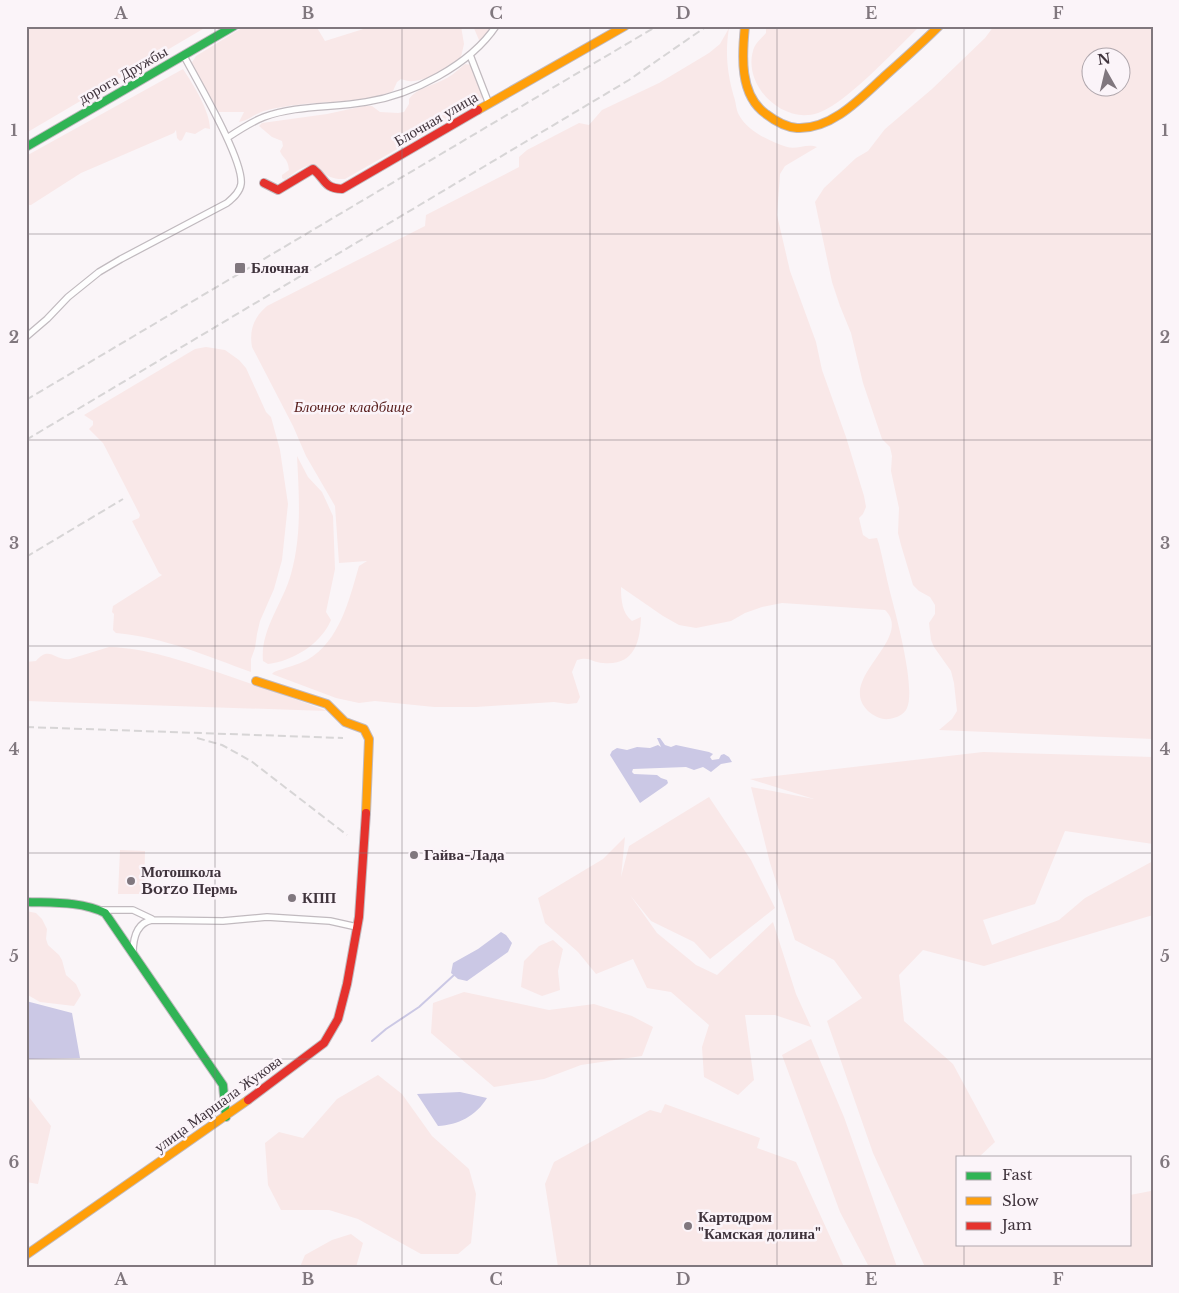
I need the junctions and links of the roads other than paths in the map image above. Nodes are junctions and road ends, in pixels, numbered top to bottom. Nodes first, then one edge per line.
1 (234, 26) edge
2 (496, 26) edge
3 (625, 26) edge
4 (939, 26) edge
5 (745, 28) edge
6 (470, 55) junction
7 (184, 56) junction
8 (489, 104) junction
9 (227, 138) junction
10 (26, 147) edge
11 (264, 183) dead end
12 (26, 337) edge
13 (256, 681) dead end
14 (26, 902) edge
15 (101, 910) junction
16 (157, 919) junction
17 (357, 927) junction
18 (133, 953) junction
19 (226, 1117) junction
20 (26, 1255) edge

1 - 7 street, дорога Дружбы
2 - 6 street
3 - 8 street, Блочная улица
4 - 5 street
6 - 8 street
6 - 9 street
7 - 9 street
7 - 10 street, дорога Дружбы
8 - 11 street, Блочная улица
9 - 12 street
13 - 17 street, улица Маршала Жукова
14 - 15 street
15 - 16 street
15 - 18 street
16 - 17 street
16 - 18 street
17 - 19 street, улица Маршала Жукова
18 - 19 street
19 - 20 street, улица Маршала Жукова

